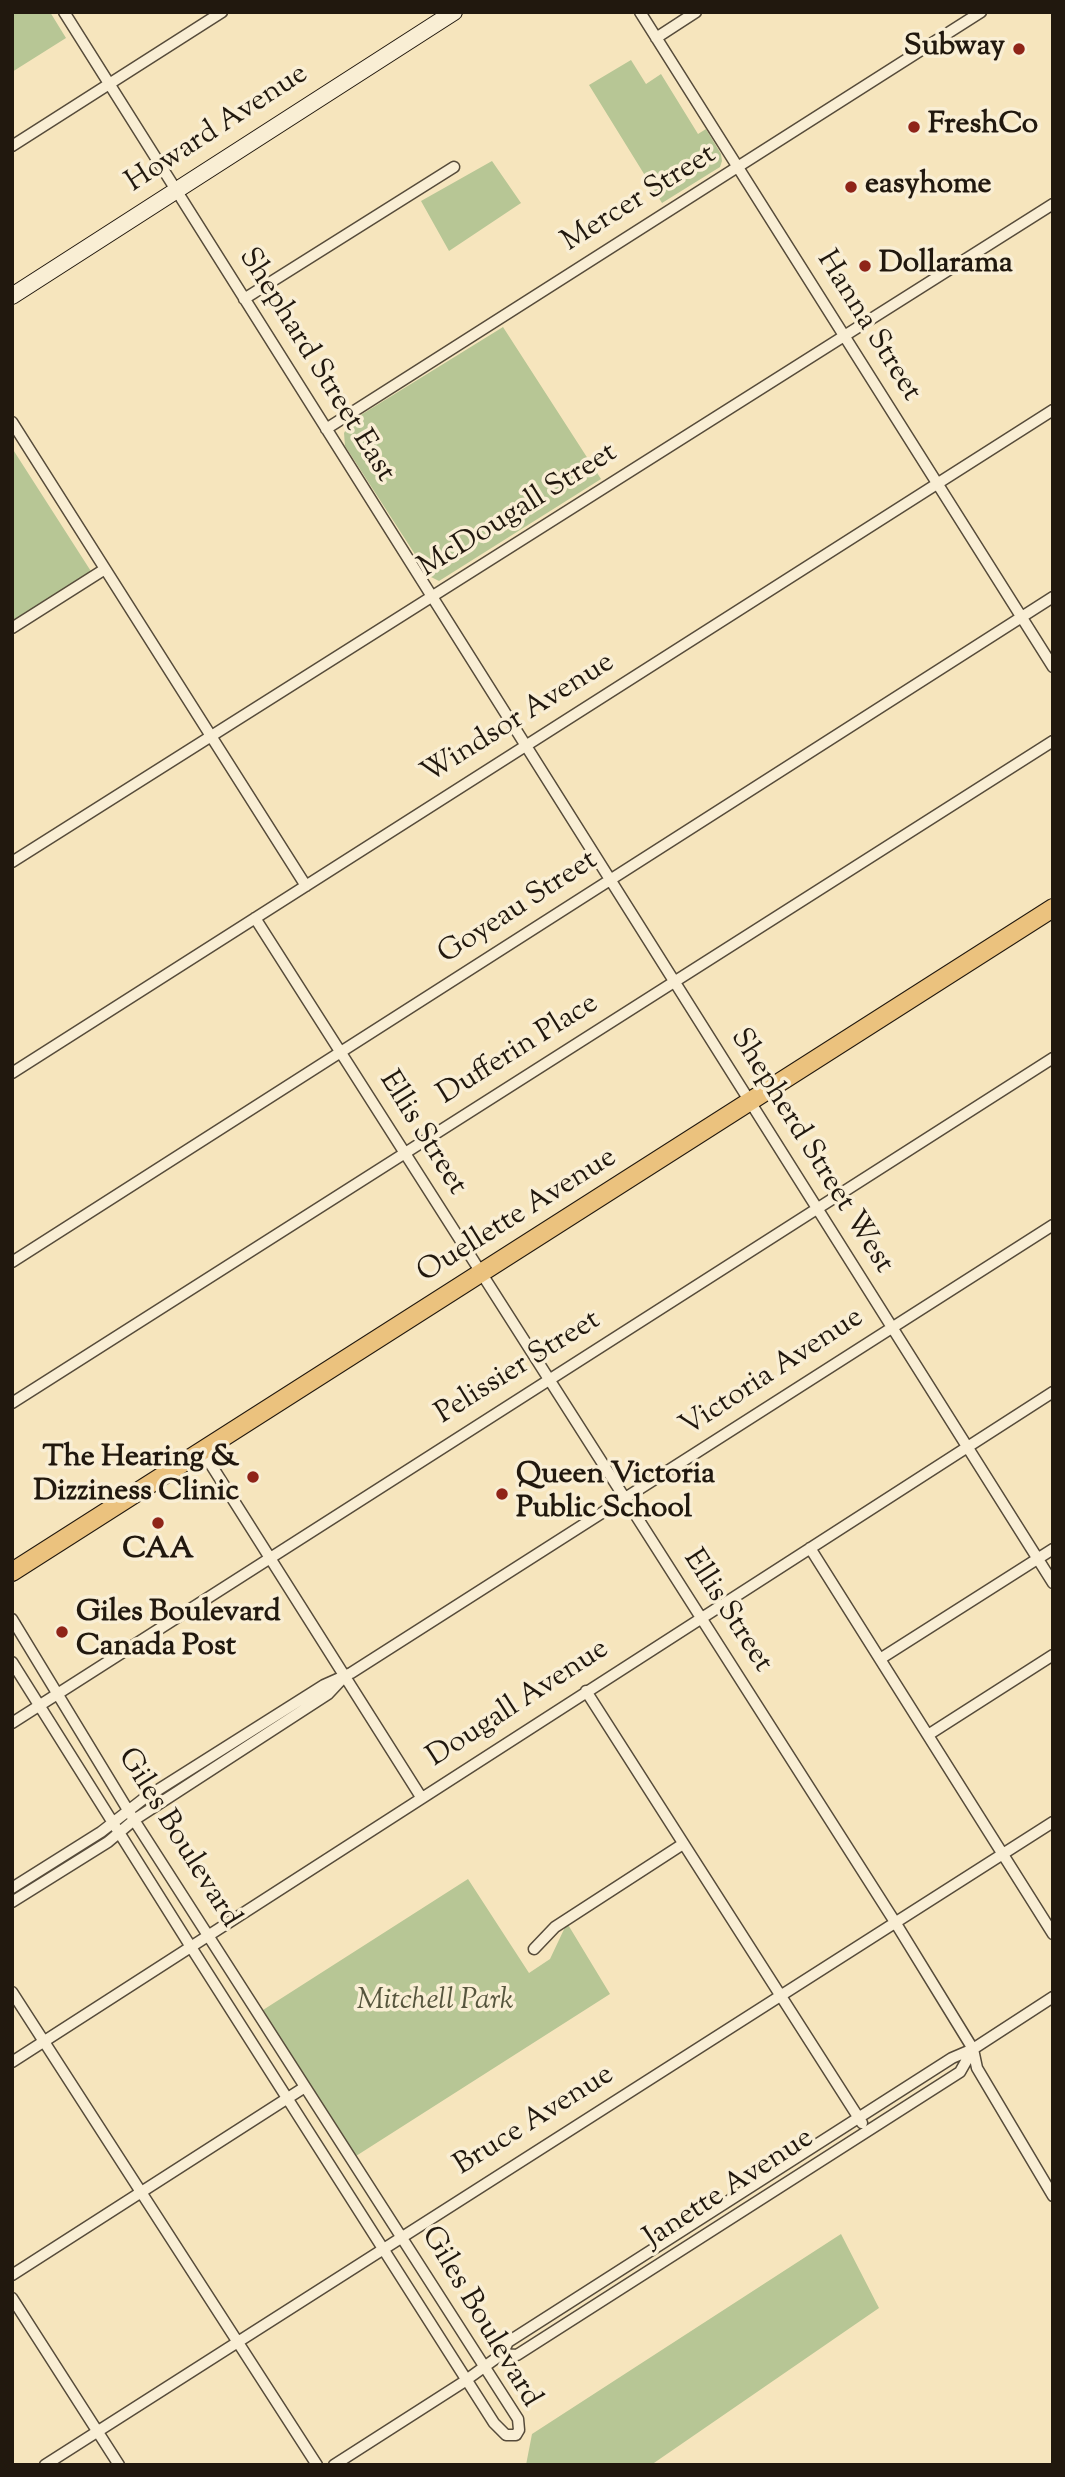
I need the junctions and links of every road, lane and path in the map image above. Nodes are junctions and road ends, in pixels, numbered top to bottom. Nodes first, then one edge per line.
1 (64, 12) edge
2 (222, 12) edge
3 (454, 12) edge
4 (640, 12) edge
5 (696, 12) edge
6 (981, 12) edge
7 (656, 38) junction
8 (108, 84) junction
9 (12, 146) edge
10 (454, 167) dead end
11 (737, 167) junction
12 (176, 191) junction
13 (1053, 204) edge
14 (12, 296) edge
15 (244, 299) junction
16 (843, 335) junction
17 (1053, 410) edge
18 (12, 422) edge
19 (326, 429) junction
20 (937, 483) junction
21 (105, 569) junction
22 (432, 597) junction
23 (1053, 597) edge
24 (1021, 617) junction
25 (12, 628) edge
26 (1053, 667) edge
27 (211, 736) junction
28 (1053, 741) edge
29 (526, 745) junction
30 (12, 862) edge
31 (610, 880) junction
32 (306, 886) junction
33 (1053, 908) edge
34 (255, 918) junction
35 (674, 982) junction
36 (340, 1052) junction
37 (1053, 1058) edge
38 (12, 1073) edge
39 (751, 1103) junction
40 (404, 1153) junction
41 (817, 1209) junction
42 (1053, 1225) edge
43 (12, 1262) edge
44 (481, 1274) junction
45 (891, 1328) junction
46 (548, 1380) junction
47 (1053, 1392) edge
48 (12, 1403) edge
49 (966, 1447) junction
50 (202, 1452) junction
51 (625, 1499) junction
52 (810, 1548) junction
53 (1053, 1549) edge
54 (269, 1558) junction
55 (1037, 1559) junction
56 (12, 1572) edge
57 (1053, 1584) edge
58 (701, 1618) junction
59 (12, 1619) edge
60 (1053, 1655) edge
61 (880, 1659) junction
62 (12, 1662) edge
63 (344, 1677) junction
64 (586, 1691) junction
65 (57, 1695) junction
66 (40, 1705) junction
67 (12, 1723) edge
68 (928, 1735) junction
69 (421, 1797) junction
70 (128, 1809) junction
71 (134, 1820) junction
72 (1053, 1822) edge
73 (116, 1827) junction
74 (683, 1844) junction
75 (1003, 1854) junction
76 (12, 1888) edge
77 (12, 1902) edge
78 (895, 1922) junction
79 (207, 1934) junction
80 (1053, 1934) edge
81 (190, 1947) junction
82 (534, 1949) dead end
83 (12, 1992) edge
84 (780, 1996) junction
85 (1053, 1997) edge
86 (44, 2041) junction
87 (973, 2049) junction
88 (12, 2062) edge
89 (305, 2087) junction
90 (287, 2099) junction
91 (858, 2118) junction
92 (867, 2132) junction
93 (141, 2192) junction
94 (1053, 2196) edge
95 (401, 2236) junction
96 (383, 2248) junction
97 (12, 2275) edge
98 (12, 2298) edge
99 (237, 2342) junction
100 (502, 2354) junction
101 (485, 2366) junction
102 (466, 2380) junction
103 (97, 2431) junction
104 (46, 2465) edge
105 (119, 2465) edge
106 (317, 2465) edge
107 (334, 2465) edge

1 - 8 street, Shephard Street East
2 - 8 street
3 - 12 main road, Howard Avenue
4 - 7 street, Hanna Street
5 - 7 street
6 - 11 street, Mercer Street
7 - 11 street, Hanna Street
8 - 9 street
8 - 12 street, Shephard Street East
10 - 15 street
11 - 16 street, Hanna Street
11 - 19 street, Mercer Street
12 - 14 main road, Howard Avenue
12 - 15 street, Shephard Street East
13 - 16 street, McDougall Street
15 - 19 street, Shephard Street East
16 - 20 street, Hanna Street
16 - 22 street, McDougall Street
17 - 20 street, Windsor Avenue
18 - 21 street
19 - 22 street, Shephard Street East
20 - 24 street, Hanna Street
20 - 29 street, Windsor Avenue
21 - 25 street
21 - 27 street
22 - 27 street, McDougall Street
22 - 29 street, Shephard Street East
23 - 24 street, Goyeau Street
24 - 26 street, Hanna Street
24 - 31 street, Goyeau Street
27 - 30 street, McDougall Street
27 - 32 street
28 - 35 street, Dufferin Place
29 - 31 street, Shepherd Street West
29 - 32 street, Windsor Avenue
31 - 35 street, Shepherd Street West
31 - 36 street, Goyeau Street
32 - 34 street, Windsor Avenue
33 - 39 main road, Ouellette Avenue
34 - 36 street, Ellis Street
34 - 38 street, Windsor Avenue
35 - 39 street, Shepherd Street West
35 - 40 street, Dufferin Place
36 - 40 street, Ellis Street
36 - 43 street, Goyeau Street
37 - 41 street, Pelissier Street
39 - 41 street, Shepherd Street West
39 - 44 main road, Ouellette Avenue
40 - 44 street, Ellis Street
40 - 48 street, Dufferin Place
41 - 45 street, Shepherd Street West
41 - 46 street, Pelissier Street
42 - 45 street, Victoria Avenue
44 - 46 street, Ellis Street
44 - 50 main road, Ouellette Avenue
45 - 49 street, Shepherd Street West
45 - 51 street, Victoria Avenue
46 - 51 street, Ellis Street
46 - 54 street, Pelissier Street
47 - 49 street, Dougall Avenue
49 - 52 street, Dougall Avenue
49 - 55 street, Shepherd Street West
50 - 54 street
50 - 56 main road, Ouellette Avenue
51 - 58 street, Ellis Street
51 - 63 street, Victoria Avenue
52 - 58 street, Dougall Avenue
52 - 61 street
53 - 55 street
54 - 63 street
54 - 65 street, Pelissier Street
55 - 57 street, Shepherd Street West
55 - 61 street
58 - 64 street, Dougall Avenue
58 - 78 street, Ellis Street
59 - 65 street, Giles Boulevard
60 - 68 street
61 - 68 street
62 - 66 street, Giles Boulevard
63 - 69 street
63 - 70 street, Victoria Avenue
63 - 71 street, Victoria Avenue
64 - 69 street, Dougall Avenue
64 - 74 street
65 - 66 street, Pelissier Street
65 - 70 street, Giles Boulevard
66 - 67 street, Pelissier Street
66 - 73 street, Giles Boulevard
68 - 75 street
69 - 79 street, Dougall Avenue
70 - 71 street, Giles Boulevard
70 - 73 street, Victoria Avenue
71 - 73 street, Victoria Avenue
71 - 79 street, Giles Boulevard
72 - 75 street, Bruce Avenue
73 - 76 street, Victoria Avenue
73 - 77 street, Victoria Avenue
73 - 81 street, Giles Boulevard
74 - 82 street
74 - 84 street
75 - 78 street, Bruce Avenue
75 - 80 street
78 - 84 street, Bruce Avenue
78 - 87 street, Ellis Street
79 - 81 street, Dougall Avenue
79 - 89 street, Giles Boulevard
81 - 86 street, Dougall Avenue
81 - 90 street, Giles Boulevard
83 - 86 street
84 - 91 street
84 - 95 street, Bruce Avenue
85 - 87 street, Janette Avenue
86 - 88 street, Dougall Avenue
86 - 93 street
87 - 91 street, Janette Avenue
87 - 92 street, Janette Avenue
87 - 94 street, Ellis Street
89 - 90 street
89 - 95 street, Giles Boulevard
90 - 93 street
90 - 96 street, Giles Boulevard
91 - 92 street
91 - 100 street, Janette Avenue
92 - 100 street, Janette Avenue
93 - 97 street
93 - 99 street
95 - 96 street, Bruce Avenue
95 - 101 street, Giles Boulevard
96 - 99 street, Bruce Avenue
96 - 102 street, Giles Boulevard
98 - 103 street
99 - 103 street, Bruce Avenue
99 - 106 street
100 - 101 street, Janette Avenue
101 - 102 street, Janette Avenue
101 - 102 street, Giles Boulevard
102 - 107 street, Janette Avenue
103 - 104 street, Bruce Avenue
103 - 105 street

